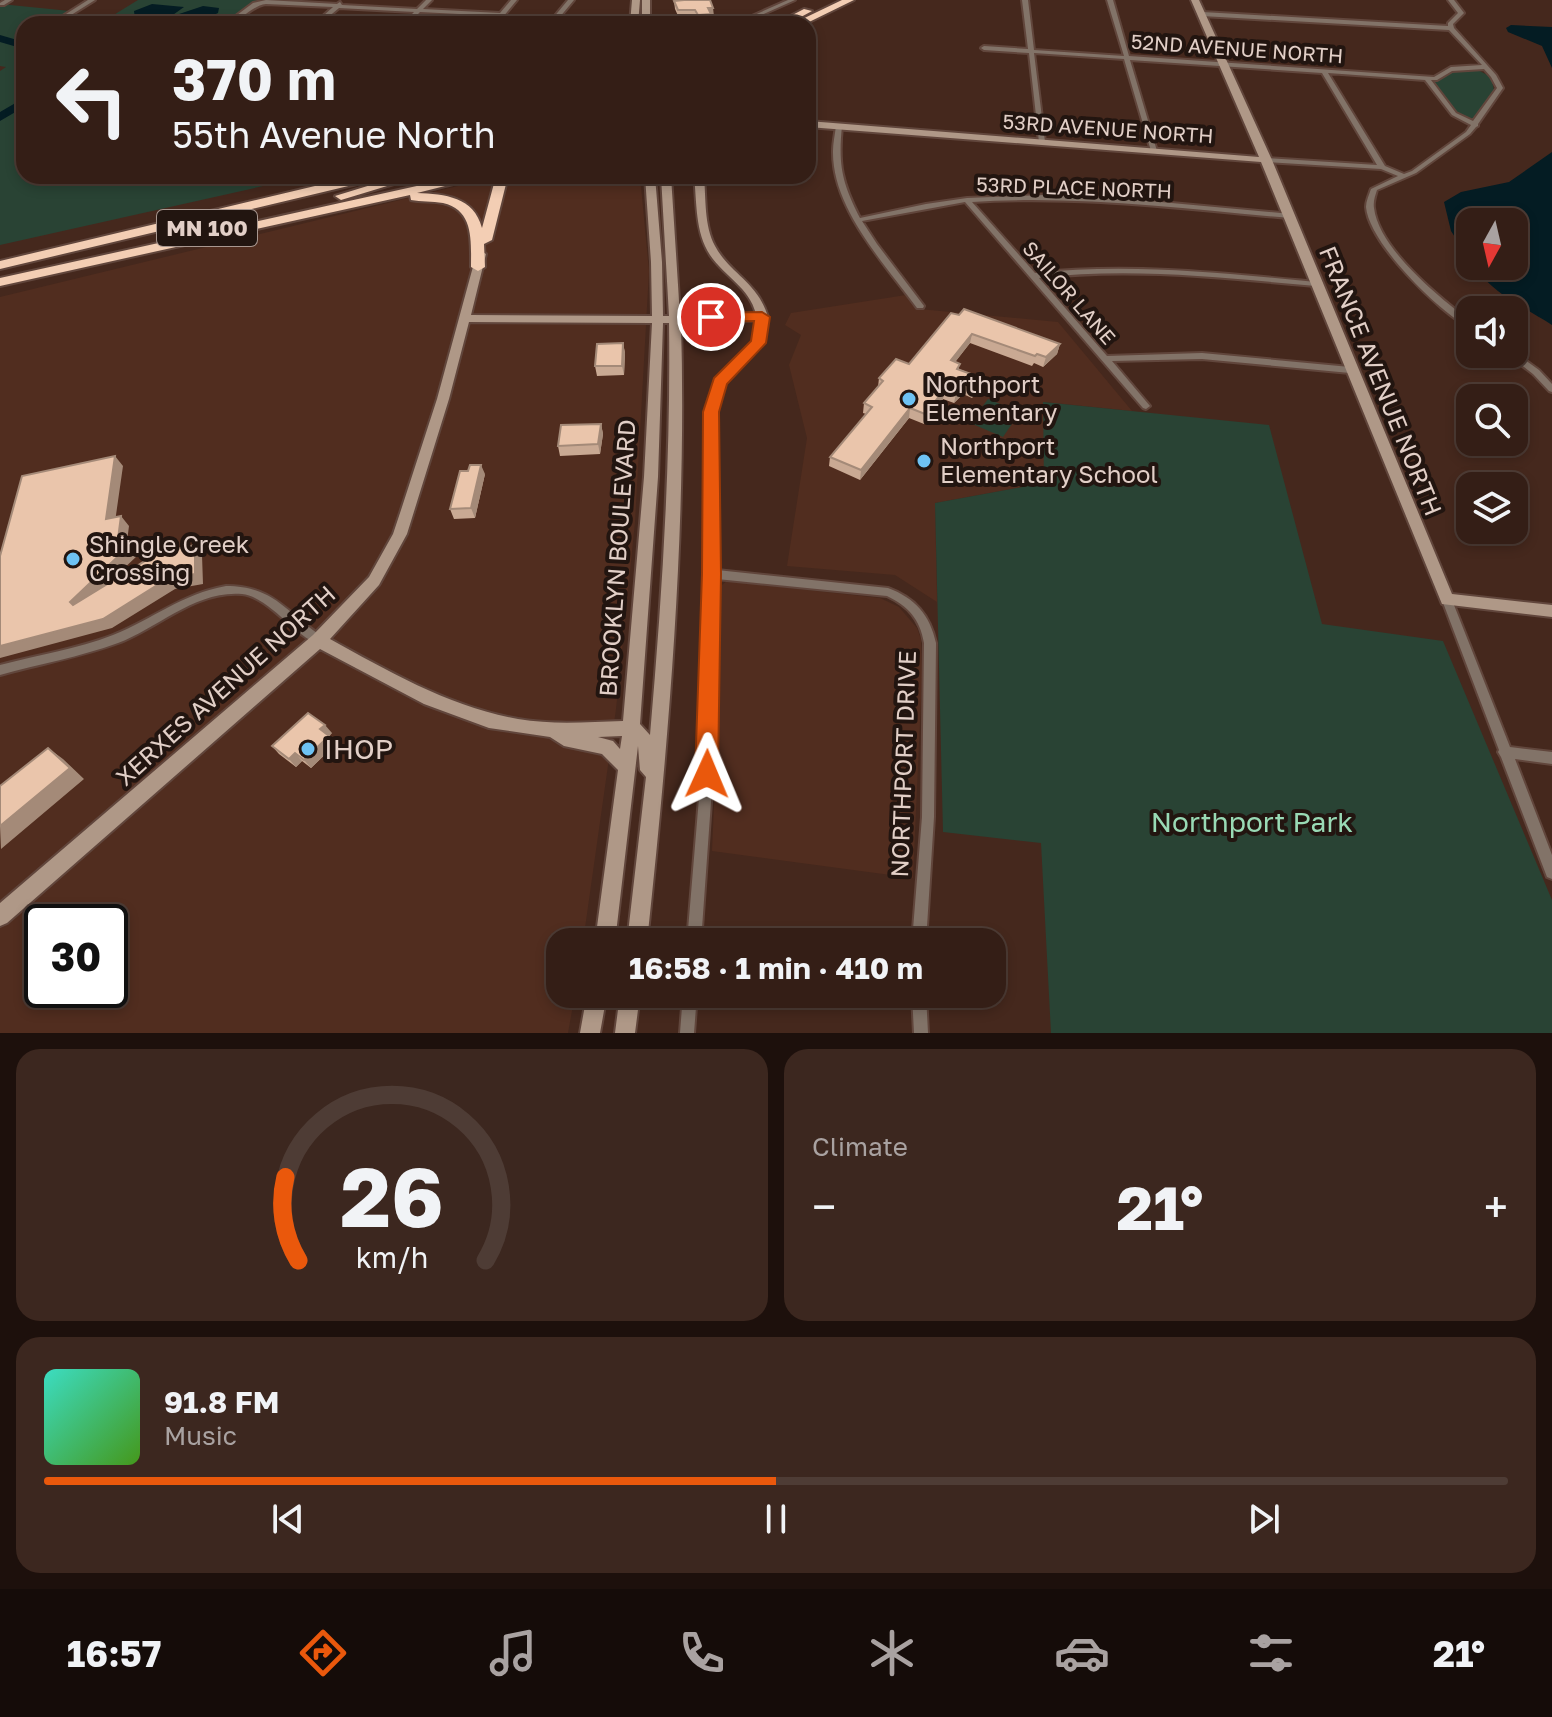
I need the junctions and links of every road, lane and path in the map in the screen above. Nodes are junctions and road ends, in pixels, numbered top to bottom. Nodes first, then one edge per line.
1 (9, 0) edge
2 (92, 0) edge
3 (345, 0) edge
4 (429, 0) edge
5 (514, 0) edge
6 (571, 0) edge
7 (792, 0) edge
8 (832, 0) edge
9 (849, 0) edge
10 (1025, 0) edge
11 (1110, 0) edge
12 (1195, 0) edge
13 (1451, 0) edge
14 (2, 4) dead end
15 (338, 6) junction
16 (419, 11) junction
17 (1202, 14) junction
18 (501, 15) joint
19 (66, 16) edge
20 (240, 16) edge
21 (326, 16) edge
22 (414, 16) edge
23 (558, 16) edge
24 (755, 16) edge
25 (797, 16) edge
26 (816, 16) edge
27 (1451, 28) junction
28 (984, 48) dead end
29 (1032, 52) junction
30 (1127, 58) junction
31 (1224, 65) junction
32 (1485, 67) junction
33 (1324, 71) junction
34 (1426, 78) junction
35 (816, 125) edge
36 (1476, 125) junction
37 (839, 126) junction
38 (1042, 142) junction
39 (1154, 151) junction
40 (1267, 160) junction
41 (1382, 167) junction
42 (1403, 176) junction
43 (324, 184) edge
44 (341, 184) edge
45 (382, 184) edge
46 (445, 184) edge
47 (500, 184) edge
48 (651, 184) edge
49 (667, 184) edge
50 (700, 184) edge
51 (380, 199) junction
52 (967, 200) junction
53 (231, 210) junction
54 (1289, 216) junction
55 (859, 220) junction
56 (485, 240) joint
57 (0, 265) edge
58 (478, 267) junction
59 (1033, 276) junction
60 (0, 280) edge
61 (1316, 284) junction
62 (920, 306) dead end
63 (1456, 314) edge
64 (762, 317) junction
65 (464, 318) junction
66 (676, 319) junction
67 (657, 320) junction
68 (1105, 359) junction
69 (1528, 366) edge
70 (1350, 370) junction
71 (1552, 389) edge
72 (1146, 406) dead end
73 (712, 574) junction
74 (1447, 600) junction
75 (1552, 611) edge
76 (319, 640) junction
77 (0, 670) edge
78 (632, 728) junction
79 (552, 730) junction
80 (1504, 752) junction
81 (1552, 758) edge
82 (628, 768) junction
83 (652, 818) junction
84 (1552, 872) edge
85 (0, 916) edge
86 (607, 928) edge
87 (639, 928) edge
88 (695, 928) edge
89 (920, 928) edge
90 (594, 1008) edge
91 (628, 1008) edge
92 (689, 1008) edge
93 (920, 1008) edge
94 (590, 1033) edge
95 (625, 1033) edge
96 (687, 1033) edge
97 (921, 1033) edge

1 - 14 street
2 - 19 street
3 - 15 street
4 - 16 street
5 - 18 street
6 - 23 street
7 - 24 street
8 - 25 highway
9 - 26 highway
10 - 29 street
11 - 30 street
12 - 17 street, FRANCE AVENUE NORTH
13 - 27 street
15 - 16 street
15 - 20 street
15 - 21 street
16 - 18 street
16 - 22 street
17 - 27 street
17 - 31 street, FRANCE AVENUE NORTH
27 - 32 street
28 - 29 street, 52ND AVENUE NORTH
29 - 30 street, 52ND AVENUE NORTH
29 - 38 street
30 - 31 street, 52ND AVENUE NORTH
30 - 39 street
31 - 33 street, 52ND AVENUE NORTH
31 - 40 street, FRANCE AVENUE NORTH
32 - 34 street, 52ND AVENUE NORTH
32 - 36 street
33 - 34 street, 52ND AVENUE NORTH
33 - 41 street
34 - 36 street
35 - 37 street, 53RD AVENUE NORTH
36 - 42 street
37 - 38 street, 53RD AVENUE NORTH
37 - 55 street
38 - 39 street, 53RD AVENUE NORTH
39 - 40 street, 53RD AVENUE NORTH
40 - 41 street, 53RD AVENUE NORTH
40 - 54 street, FRANCE AVENUE NORTH
41 - 42 street, 53RD AVENUE NORTH
42 - 63 street
43 - 53 highway
44 - 53 highway, MN 100
45 - 60 highway, MN 100
46 - 51 highway
47 - 56 highway
48 - 67 street, BROOKLYN BOULEVARD
49 - 66 street, BROOKLYN BOULEVARD
50 - 64 street
51 - 58 highway
51 - 60 highway
52 - 54 street, 53RD PLACE NORTH
52 - 55 street, 53RD PLACE NORTH
52 - 59 street, SAILOR LANE
53 - 57 highway, MN 100
54 - 61 street, FRANCE AVENUE NORTH
55 - 62 street
56 - 58 street, XERXES AVENUE NORTH
58 - 65 street, XERXES AVENUE NORTH
59 - 61 street
59 - 68 street, SAILOR LANE
61 - 70 street, FRANCE AVENUE NORTH
64 - 66 street
64 - 73 street
65 - 67 street
65 - 76 street, XERXES AVENUE NORTH
66 - 67 street
66 - 83 street, BROOKLYN BOULEVARD
67 - 78 street, BROOKLYN BOULEVARD
68 - 70 street
68 - 72 street, SAILOR LANE
69 - 71 street
70 - 74 street, FRANCE AVENUE NORTH
73 - 88 street
73 - 89 street, NORTHPORT DRIVE
74 - 75 street
74 - 80 street, FRANCE AVENUE NORTH
76 - 77 street
76 - 79 street
76 - 85 street, XERXES AVENUE NORTH
78 - 79 street
78 - 82 street, BROOKLYN BOULEVARD
78 - 83 street
79 - 82 street
80 - 81 street
80 - 84 street, FRANCE AVENUE NORTH
82 - 86 street, BROOKLYN BOULEVARD
83 - 87 street, BROOKLYN BOULEVARD
90 - 94 street
91 - 95 street
92 - 96 street
93 - 97 street

